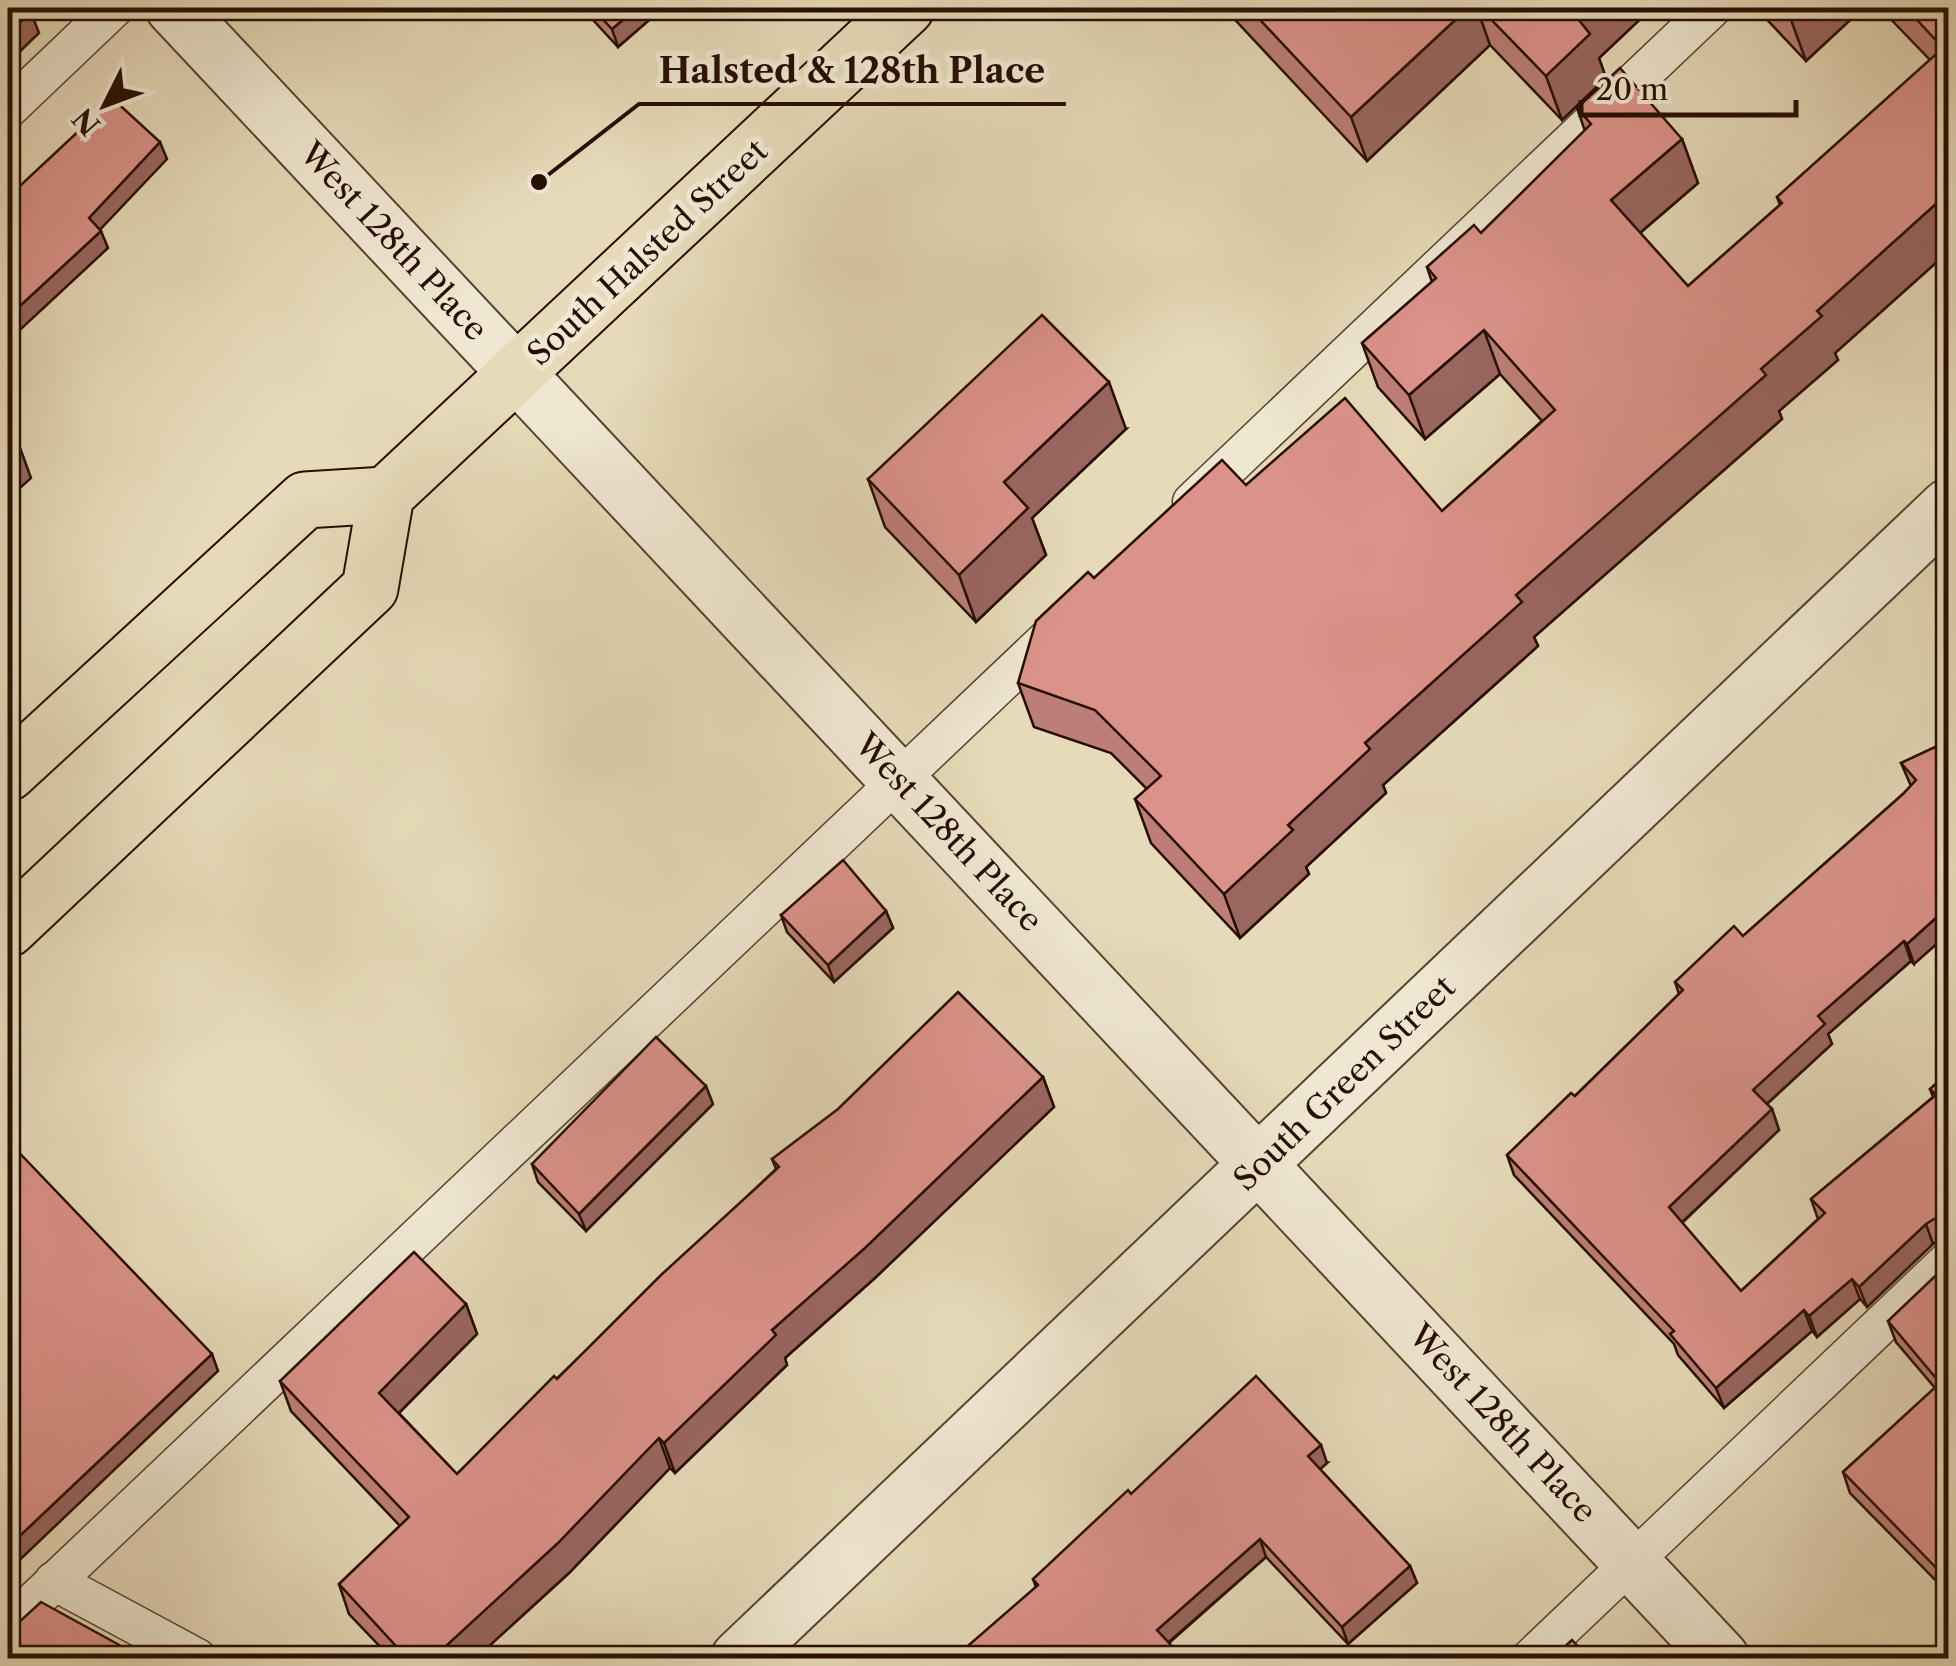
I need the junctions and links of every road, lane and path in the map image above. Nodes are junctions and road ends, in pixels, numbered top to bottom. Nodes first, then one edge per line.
1 (114, 8) edge
2 (174, 8) edge
3 (906, 8) edge
4 (1712, 8) edge
5 (8, 108) edge
6 (518, 373) junction
7 (386, 495) junction
8 (1948, 506) edge
9 (1169, 524) edge
10 (1083, 605) edge
11 (8, 773) edge
12 (899, 778) junction
13 (8, 929) edge
14 (1260, 1163) junction
15 (1948, 1261) edge
16 (1632, 1562) junction
17 (54, 1581) junction
18 (8, 1626) edge
19 (197, 1658) edge
20 (739, 1658) edge
21 (1530, 1658) edge
22 (1721, 1658) edge

1 - 5 lane
2 - 6 street, West 128th Place
3 - 6 main road, South Halsted Street
4 - 9 lane
6 - 7 main road, South Halsted Street
6 - 12 street, West 128th Place
7 - 11 main road
7 - 13 main road
8 - 14 street, South Green Street
10 - 12 lane
12 - 14 street, West 128th Place
12 - 17 lane
14 - 16 street, West 128th Place
14 - 20 street, South Green Street
15 - 16 lane
16 - 21 lane
16 - 22 street, West 128th Place
17 - 18 lane
17 - 19 lane

